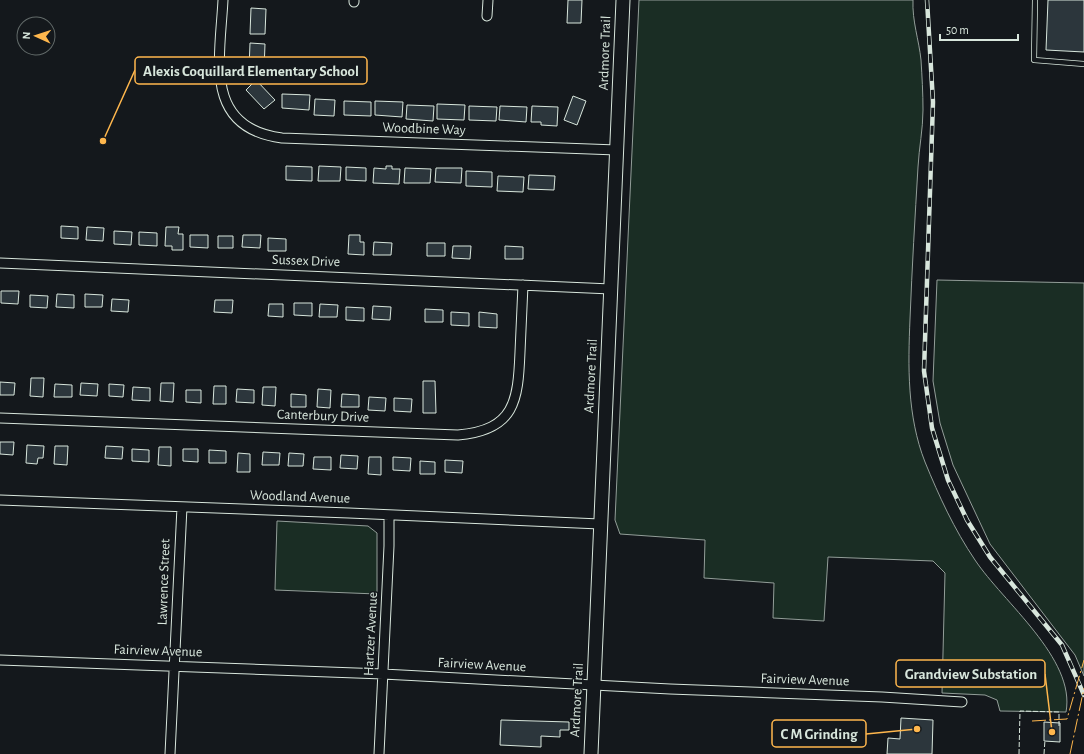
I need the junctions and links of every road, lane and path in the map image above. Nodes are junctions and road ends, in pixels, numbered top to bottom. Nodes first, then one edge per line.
1 (223, 0) edge
2 (488, 0) edge
3 (623, 0) edge
4 (1035, 0) edge
5 (487, 16) dead end
6 (1084, 64) edge
7 (617, 150) junction
8 (0, 263) edge
9 (523, 285) junction
10 (611, 289) junction
11 (0, 418) edge
12 (0, 500) edge
13 (182, 507) junction
14 (388, 515) junction
15 (600, 524) junction
16 (0, 660) edge
17 (175, 665) junction
18 (383, 674) junction
19 (594, 685) junction
20 (962, 702) dead end
21 (170, 754) edge
22 (379, 754) edge
23 (591, 754) edge

1 - 7 street, Woodbine Way
2 - 5 street
3 - 7 street, Ardmore Trail
4 - 6 lane
7 - 10 street, Ardmore Trail
8 - 9 street, Sussex Drive
9 - 10 street, Sussex Drive
9 - 11 street, Canterbury Drive
10 - 15 street, Ardmore Trail
12 - 13 street, Woodland Avenue
13 - 14 street, Woodland Avenue
13 - 17 street, Lawrence Street
14 - 15 street, Woodland Avenue
14 - 18 street, Hartzer Avenue
15 - 19 street, Ardmore Trail
16 - 17 street, Fairview Avenue
17 - 18 street, Fairview Avenue
17 - 21 street, Lawrence Street
18 - 19 street, Fairview Avenue
18 - 22 street, Hartzer Avenue
19 - 20 street, Fairview Avenue
19 - 23 street, Ardmore Trail

